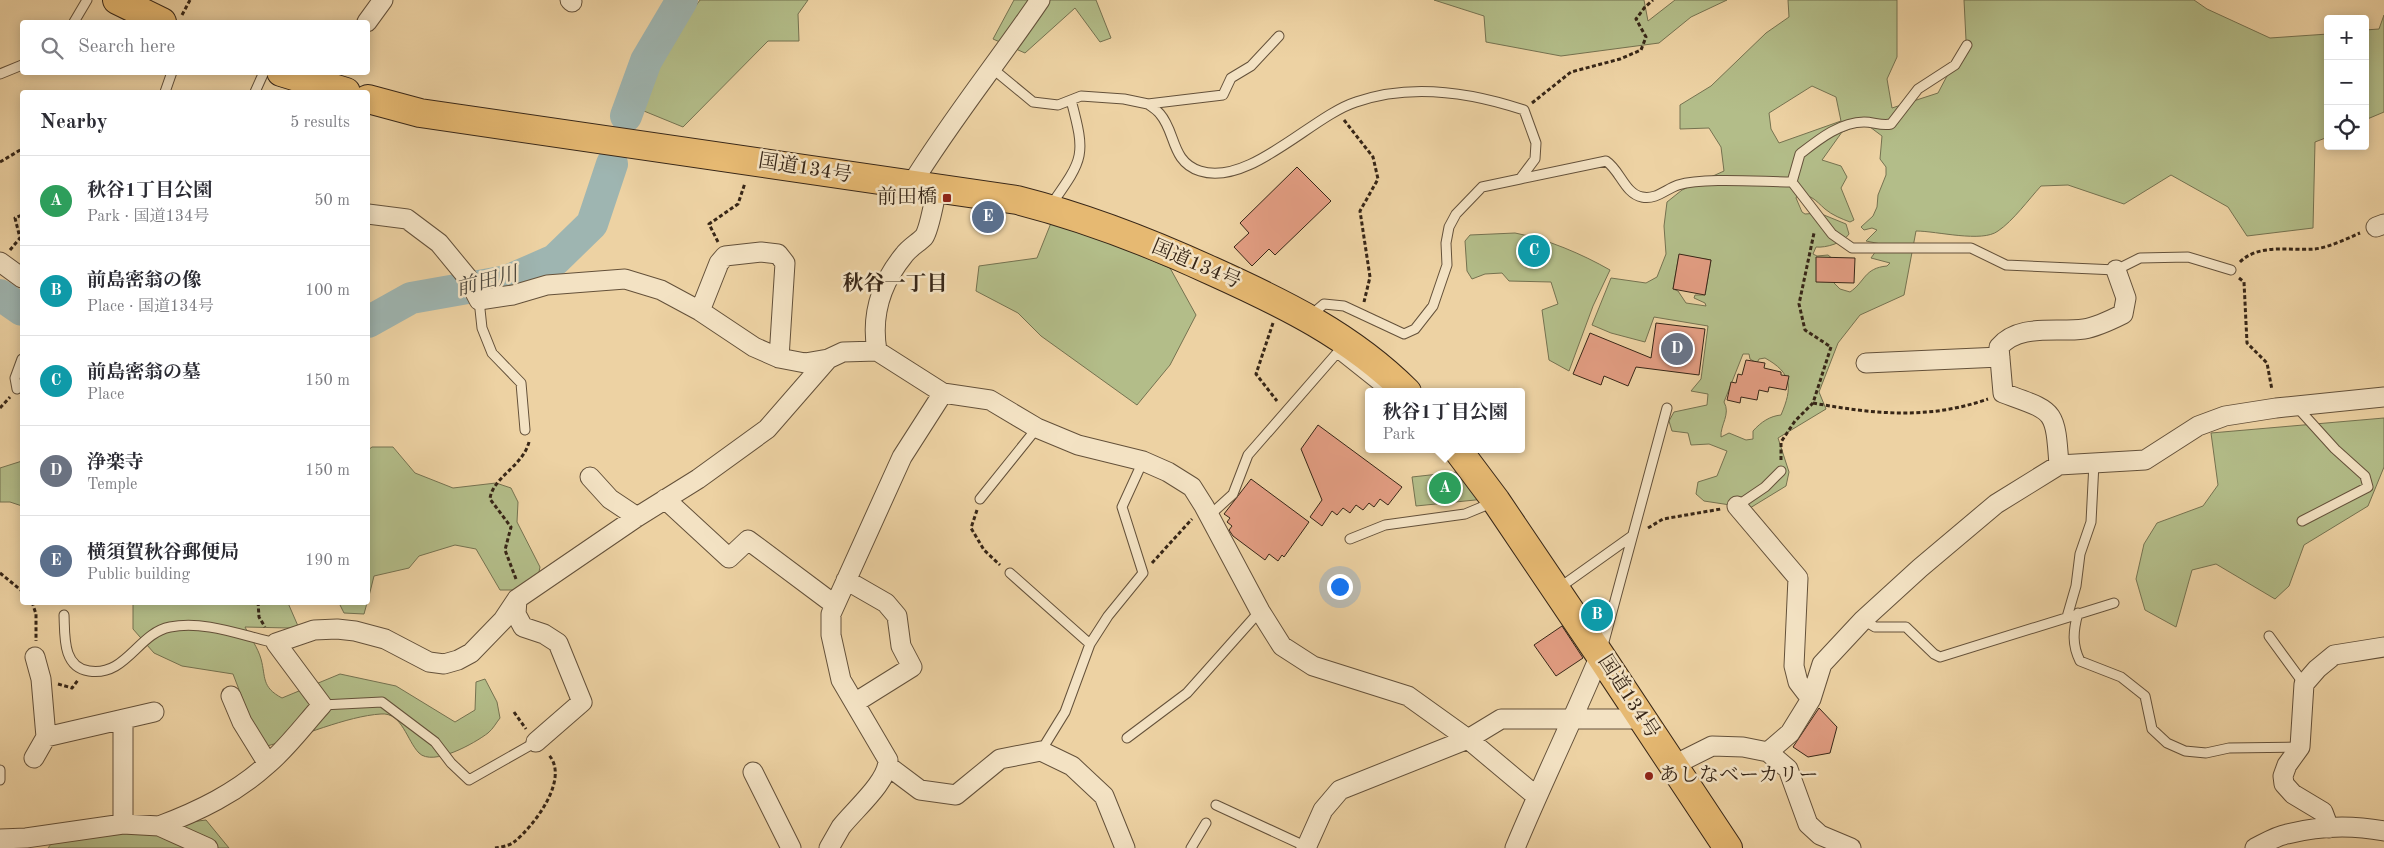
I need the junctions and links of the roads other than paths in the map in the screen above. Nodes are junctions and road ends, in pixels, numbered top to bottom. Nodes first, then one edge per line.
1 (87, 0) edge
2 (117, 0) edge
3 (383, 0) edge
4 (1040, 0) edge
5 (75, 20) edge
6 (172, 20) edge
7 (368, 20) edge
8 (1278, 36) dead end
9 (1967, 45) dead end
10 (20, 66) edge
11 (993, 69) junction
12 (0, 74) edge
13 (171, 75) edge
14 (263, 75) edge
15 (300, 80) edge
16 (166, 90) edge
17 (257, 90) edge
18 (338, 90) edge
19 (370, 100) edge
20 (1071, 100) junction
21 (1148, 104) junction
22 (1520, 179) junction
23 (1792, 182) junction
24 (910, 185) junction
25 (937, 189) junction
26 (1049, 208) junction
27 (370, 214) edge
28 (0, 262) edge
29 (2116, 270) junction
30 (2230, 270) road end
31 (20, 277) edge
32 (479, 300) junction
33 (700, 312) junction
34 (1309, 317) junction
35 (877, 351) junction
36 (2000, 357) junction
37 (779, 358) junction
38 (828, 359) junction
39 (1866, 363) dead end
40 (20, 365) edge
41 (1381, 388) edge
42 (1402, 388) edge
43 (17, 389) dead end
44 (943, 393) junction
45 (2384, 397) edge
46 (2296, 406) junction
47 (1667, 408) dead end
48 (1037, 428) junction
49 (524, 430) road end
50 (1460, 453) edge
51 (1143, 461) junction
52 (2094, 463) junction
53 (2059, 465) junction
54 (1781, 471) road end
55 (590, 477) dead end
56 (665, 499) junction
57 (980, 499) road end
58 (1496, 501) junction
59 (1737, 506) joint
60 (1207, 510) junction
61 (637, 517) junction
62 (2302, 521) dead end
63 (1632, 536) junction
64 (1350, 539) dead end
65 (1010, 573) road end
66 (846, 580) junction
67 (1555, 591) junction
68 (520, 597) junction
69 (2114, 603) dead end
70 (835, 605) junction
71 (1260, 611) junction
72 (2078, 613) junction
73 (64, 614) dead end
74 (2067, 617) junction
75 (1863, 620) junction
76 (2268, 636) dead end
77 (276, 643) junction
78 (1090, 644) junction
79 (2384, 647) edge
80 (1600, 655) junction
81 (36, 657) road end
82 (2304, 684) junction
83 (231, 696) dead end
84 (1811, 699) junction
85 (856, 702) junction
86 (322, 705) junction
87 (154, 712) dead end
88 (1574, 718) junction
89 (1641, 719) junction
90 (123, 720) junction
91 (46, 736) junction
92 (1126, 738) dead end
93 (1468, 739) junction
94 (536, 742) joint
95 (2300, 747) junction
96 (1041, 750) junction
97 (1768, 752) junction
98 (34, 758) dead end
99 (268, 764) junction
100 (1674, 765) junction
101 (888, 766) junction
102 (0, 770) edge
103 (753, 772) dead end
104 (0, 780) edge
105 (1536, 796) junction
106 (1216, 805) dead end
107 (1206, 823) dead end
108 (123, 824) junction
109 (159, 826) junction
110 (2329, 828) junction
111 (2384, 831) edge
112 (0, 839) edge
113 (1307, 847) edge
114 (208, 848) edge
115 (790, 848) edge
116 (829, 848) edge
117 (1125, 848) edge
118 (1191, 848) edge
119 (1515, 848) edge
120 (1728, 848) edge
121 (1850, 848) edge
122 (2255, 848) edge

1 - 5 lane
2 - 6 highway
3 - 7 street
4 - 11 street
8 - 21 lane
9 - 23 lane
10 - 12 lane
11 - 20 lane
11 - 24 street
13 - 16 lane
14 - 17 lane
15 - 18 highway
19 - 24 highway, 国道134号
20 - 21 lane
20 - 26 lane
21 - 22 lane
22 - 23 lane
22 - 34 lane
23 - 29 lane
24 - 25 highway, 国道134号
25 - 26 highway, 国道134号
25 - 35 street
26 - 34 highway, 国道134号
27 - 32 street
28 - 31 street
29 - 30 lane
29 - 36 street
32 - 33 street
32 - 49 lane
33 - 37 street
33 - 37 street
34 - 42 highway, 国道134号
35 - 38 street
35 - 44 street
36 - 39 street
36 - 53 street
37 - 38 street
38 - 56 street
40 - 43 lane
41 - 60 lane
44 - 48 street
44 - 66 street
45 - 46 street
46 - 52 street
46 - 62 lane
47 - 63 lane
48 - 51 street
48 - 57 lane
50 - 58 highway, 国道134号
51 - 60 street
51 - 78 lane
52 - 53 street
52 - 74 lane
53 - 75 street
54 - 59 lane
55 - 61 street
56 - 61 street
56 - 70 street
58 - 64 lane
58 - 67 highway, 国道134号
59 - 84 street
60 - 71 street
61 - 68 street
63 - 67 lane
63 - 80 lane
65 - 78 lane
66 - 70 street
66 - 85 street
67 - 80 highway, 国道134号
68 - 77 street
68 - 94 street
69 - 72 lane
70 - 85 street
71 - 92 lane
71 - 93 street
72 - 74 lane
72 - 95 lane
73 - 77 lane
74 - 75 lane
75 - 84 street
76 - 82 lane
77 - 86 street
78 - 96 lane
79 - 82 street
80 - 88 street
80 - 89 highway, 国道134号
81 - 91 street
82 - 95 street
83 - 99 street
84 - 97 street
85 - 101 street
86 - 94 lane
86 - 99 street
87 - 90 street
88 - 89 street
88 - 93 street
88 - 105 street
89 - 100 highway, 国道134号
90 - 91 street
90 - 108 street
91 - 98 street
93 - 105 street
93 - 113 street
95 - 110 street
96 - 101 street
96 - 117 street
97 - 100 street
97 - 121 street
99 - 109 street
100 - 120 highway, 国道134号
101 - 116 street
102 - 104 lane
103 - 115 street
105 - 119 street
106 - 113 lane
107 - 118 lane
108 - 109 street
108 - 112 street
109 - 114 street
110 - 111 street
110 - 122 street

